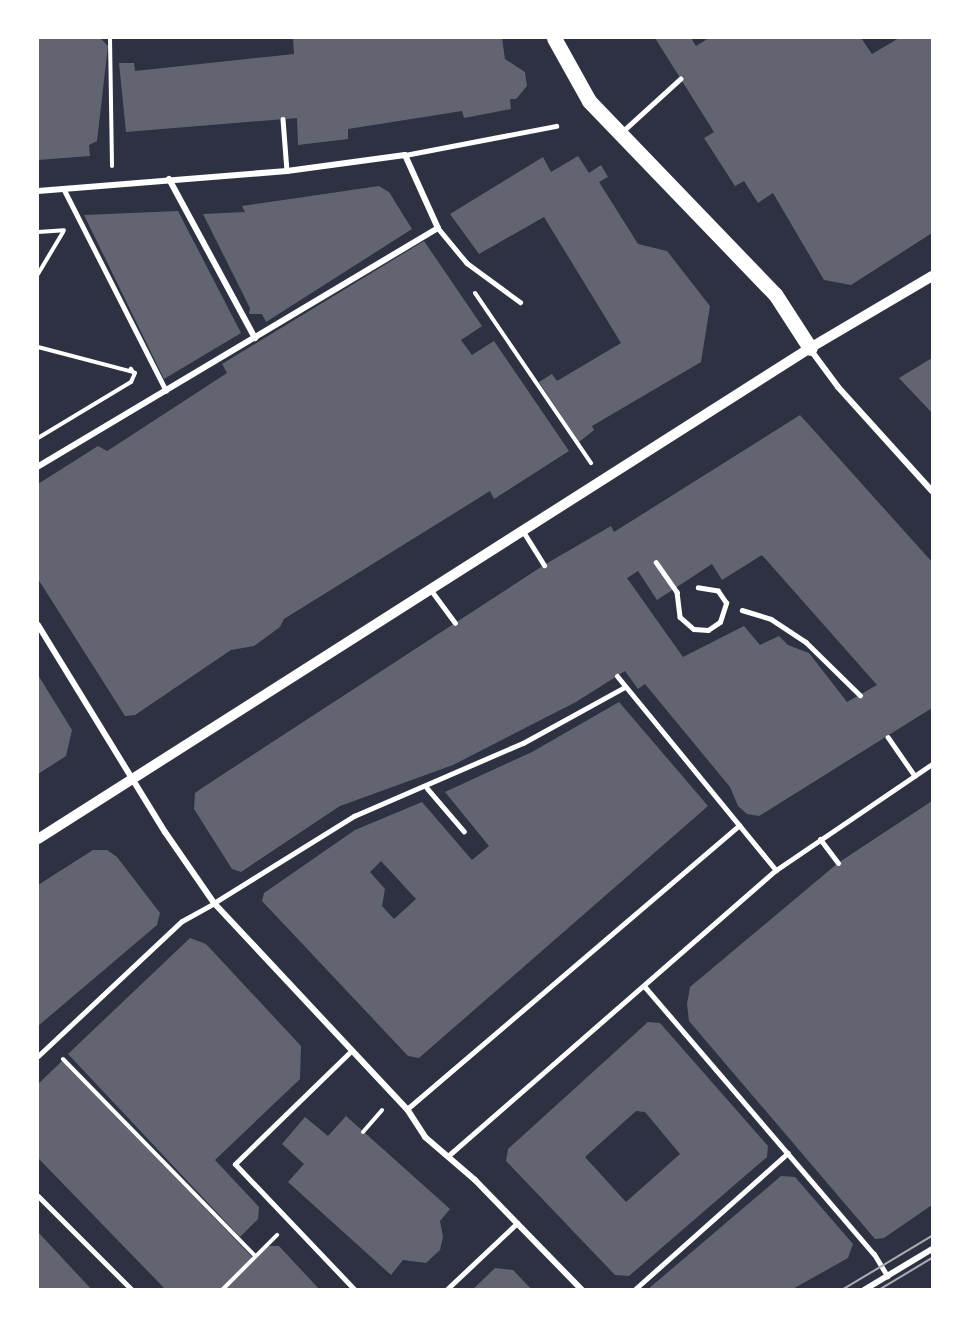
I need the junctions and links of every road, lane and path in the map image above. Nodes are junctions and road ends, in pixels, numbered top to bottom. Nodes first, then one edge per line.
1 (110, 38) edge
2 (554, 38) edge
3 (680, 79) dead end
4 (283, 119) dead end
5 (556, 126) dead end
6 (620, 134) junction
7 (405, 155) junction
8 (287, 171) junction
9 (169, 179) junction
10 (112, 186) junction
11 (64, 190) junction
12 (38, 191) edge
13 (438, 228) junction
14 (64, 230) junction
15 (38, 232) edge
16 (68, 237) dead end
17 (38, 274) edge
18 (933, 276) edge
19 (470, 286) dead end
20 (520, 302) dead end
21 (255, 338) junction
22 (38, 346) edge
23 (810, 348) junction
24 (128, 362) dead end
25 (133, 372) junction
26 (166, 391) junction
27 (38, 438) edge
28 (38, 466) edge
29 (604, 482) junction
30 (933, 491) edge
31 (524, 533) junction
32 (656, 562) dead end
33 (544, 565) dead end
34 (698, 588) dead end
35 (430, 589) junction
36 (742, 610) dead end
37 (455, 623) dead end
38 (38, 625) edge
39 (617, 676) dead end
40 (626, 687) junction
41 (860, 694) dead end
42 (888, 737) dead end
43 (933, 764) edge
44 (915, 776) junction
45 (131, 778) junction
46 (427, 788) junction
47 (739, 825) junction
48 (464, 831) dead end
49 (38, 839) edge
50 (820, 839) junction
51 (838, 863) dead end
52 (776, 870) junction
53 (214, 903) junction
54 (644, 986) junction
55 (50, 1045) junction
56 (351, 1051) junction
57 (38, 1056) edge
58 (394, 1095) junction
59 (407, 1109) junction
60 (363, 1132) dead end
61 (788, 1153) junction
62 (449, 1155) junction
63 (38, 1196) edge
64 (290, 1222) junction
65 (517, 1223) junction
66 (933, 1249) edge
67 (255, 1256) junction
68 (887, 1276) junction
69 (132, 1290) edge
70 (222, 1290) edge
71 (355, 1290) edge
72 (446, 1290) edge
73 (582, 1290) edge
74 (634, 1290) edge
75 (864, 1290) edge

1 - 10 path
2 - 6 main road
3 - 6 lane
4 - 8 lane
5 - 7 street
6 - 23 main road
7 - 8 street
7 - 13 street
8 - 9 street
9 - 10 street
9 - 21 street
10 - 11 street
11 - 12 street
11 - 14 path
11 - 26 street
13 - 20 lane
13 - 21 street
14 - 15 path
14 - 16 path
14 - 17 path
18 - 23 street
19 - 29 path
21 - 26 street
22 - 25 path
23 - 29 street
23 - 30 street
24 - 25 path
25 - 27 path
26 - 28 street
29 - 31 street
31 - 33 street
31 - 35 street
32 - 34 lane
35 - 37 street
35 - 45 street
36 - 41 lane
38 - 45 street
39 - 40 street
40 - 46 lane
40 - 47 street
42 - 44 lane
43 - 44 street
44 - 50 street
45 - 49 street
45 - 53 street
46 - 48 lane
46 - 53 lane
47 - 52 street
47 - 59 street
50 - 51 street
50 - 52 street
52 - 54 street
53 - 55 street
53 - 56 street
54 - 61 street
54 - 62 street
55 - 57 street
55 - 67 path
56 - 58 street
56 - 64 street
58 - 59 street
58 - 60 path
59 - 62 street
61 - 68 street
61 - 74 street
62 - 65 street
63 - 69 street
64 - 67 path
64 - 71 street
65 - 72 street
65 - 73 street
66 - 68 street
67 - 70 path
68 - 75 street

